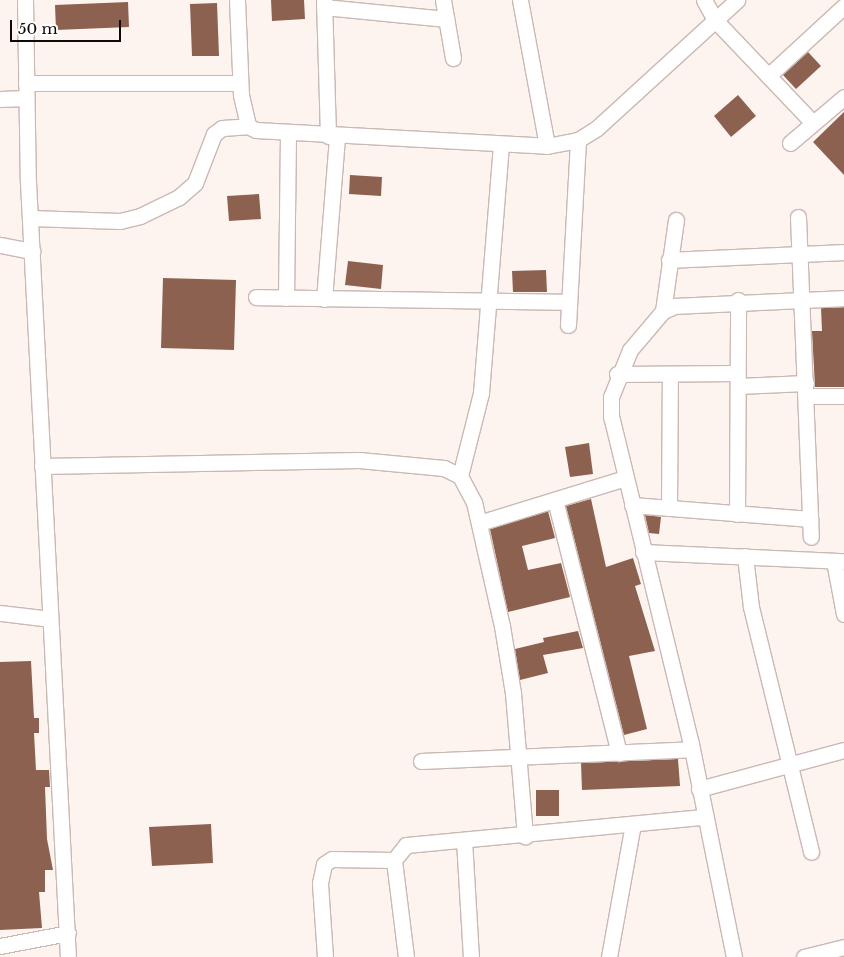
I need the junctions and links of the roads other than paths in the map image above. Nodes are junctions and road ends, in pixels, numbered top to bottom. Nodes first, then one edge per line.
1 (24, 0) edge
2 (237, 0) edge
3 (443, 0) edge
4 (520, 0) edge
5 (704, 0) edge
6 (737, 0) edge
7 (324, 3) edge
8 (844, 6) edge
9 (446, 19) junction
10 (715, 20) junction
11 (453, 58) dead end
12 (768, 76) junction
13 (26, 83) junction
14 (240, 83) junction
15 (844, 97) edge
16 (26, 98) junction
17 (0, 99) edge
18 (813, 123) junction
19 (248, 126) junction
20 (288, 133) junction
21 (333, 136) junction
22 (578, 140) junction
23 (790, 143) dead end
24 (501, 144) junction
25 (547, 146) junction
26 (798, 217) dead end
27 (30, 218) junction
28 (676, 220) dead end
29 (0, 245) edge
30 (32, 251) junction
31 (844, 252) edge
32 (799, 254) junction
33 (669, 260) junction
34 (256, 297) dead end
35 (286, 298) junction
36 (844, 298) edge
37 (324, 299) junction
38 (738, 300) junction
39 (802, 300) junction
40 (569, 302) junction
41 (485, 303) junction
42 (663, 311) junction
43 (568, 325) dead end
44 (617, 374) junction
45 (670, 374) junction
46 (738, 380) junction
47 (806, 390) junction
48 (844, 396) edge
49 (42, 466) junction
50 (460, 476) junction
51 (625, 478) junction
52 (555, 500) junction
53 (632, 505) junction
54 (669, 508) junction
55 (737, 514) junction
56 (810, 520) junction
57 (479, 523) junction
58 (811, 538) dead end
59 (643, 552) junction
60 (745, 556) junction
61 (839, 561) edge
62 (0, 613) edge
63 (844, 614) edge
64 (50, 619) junction
65 (692, 749) junction
66 (844, 750) edge
67 (619, 753) junction
68 (519, 758) junction
69 (420, 760) dead end
70 (792, 764) junction
71 (699, 789) junction
72 (704, 817) junction
73 (633, 824) junction
74 (525, 836) junction
75 (464, 840) junction
76 (811, 852) dead end
77 (394, 860) junction
78 (68, 933) junction
79 (0, 946) edge
80 (844, 947) edge
81 (68, 957) edge
82 (325, 957) edge
83 (406, 957) edge
84 (471, 957) edge
85 (609, 957) edge
86 (734, 957) edge
87 (804, 957) edge

1 - 13 street
2 - 14 street
3 - 9 street
4 - 25 street
5 - 10 street
6 - 10 street
7 - 9 street
7 - 21 street
8 - 12 street
9 - 11 street
10 - 12 street
10 - 22 street
12 - 18 street
13 - 14 street
13 - 16 street
14 - 19 street
15 - 18 street
16 - 17 street
16 - 27 street
18 - 23 street
19 - 20 street
19 - 27 street
20 - 21 street
20 - 35 street
21 - 24 street
21 - 37 street
22 - 25 street
22 - 40 street
24 - 25 street
24 - 41 street
26 - 32 street
27 - 30 street
28 - 33 street
29 - 30 street
30 - 49 street
31 - 32 street
32 - 33 street
32 - 39 street
33 - 42 street
34 - 35 street
35 - 37 street
36 - 39 street
37 - 41 street
38 - 39 street
38 - 42 street
38 - 46 street
39 - 47 street
40 - 41 street
40 - 43 street
41 - 50 street
42 - 44 street
44 - 45 street
44 - 51 street
45 - 46 street
45 - 54 street
46 - 47 street
46 - 55 street
47 - 48 street
47 - 56 street
49 - 50 street
49 - 64 street
50 - 57 street
51 - 52 street
51 - 53 street
52 - 57 street
52 - 67 street
53 - 54 street
53 - 59 street
54 - 55 street
55 - 56 street
56 - 58 street
57 - 68 street
59 - 60 street
59 - 65 street
60 - 61 street
60 - 70 street
61 - 63 street
62 - 64 street
64 - 78 street
65 - 67 street
65 - 71 street
66 - 70 street
67 - 68 street
68 - 69 street
68 - 74 street
70 - 71 street
70 - 76 street
71 - 72 street
72 - 73 street
72 - 86 street
73 - 74 street
73 - 85 street
74 - 75 street
75 - 77 street
75 - 84 street
77 - 82 street
77 - 83 street
78 - 79 street
78 - 81 street
80 - 87 street

